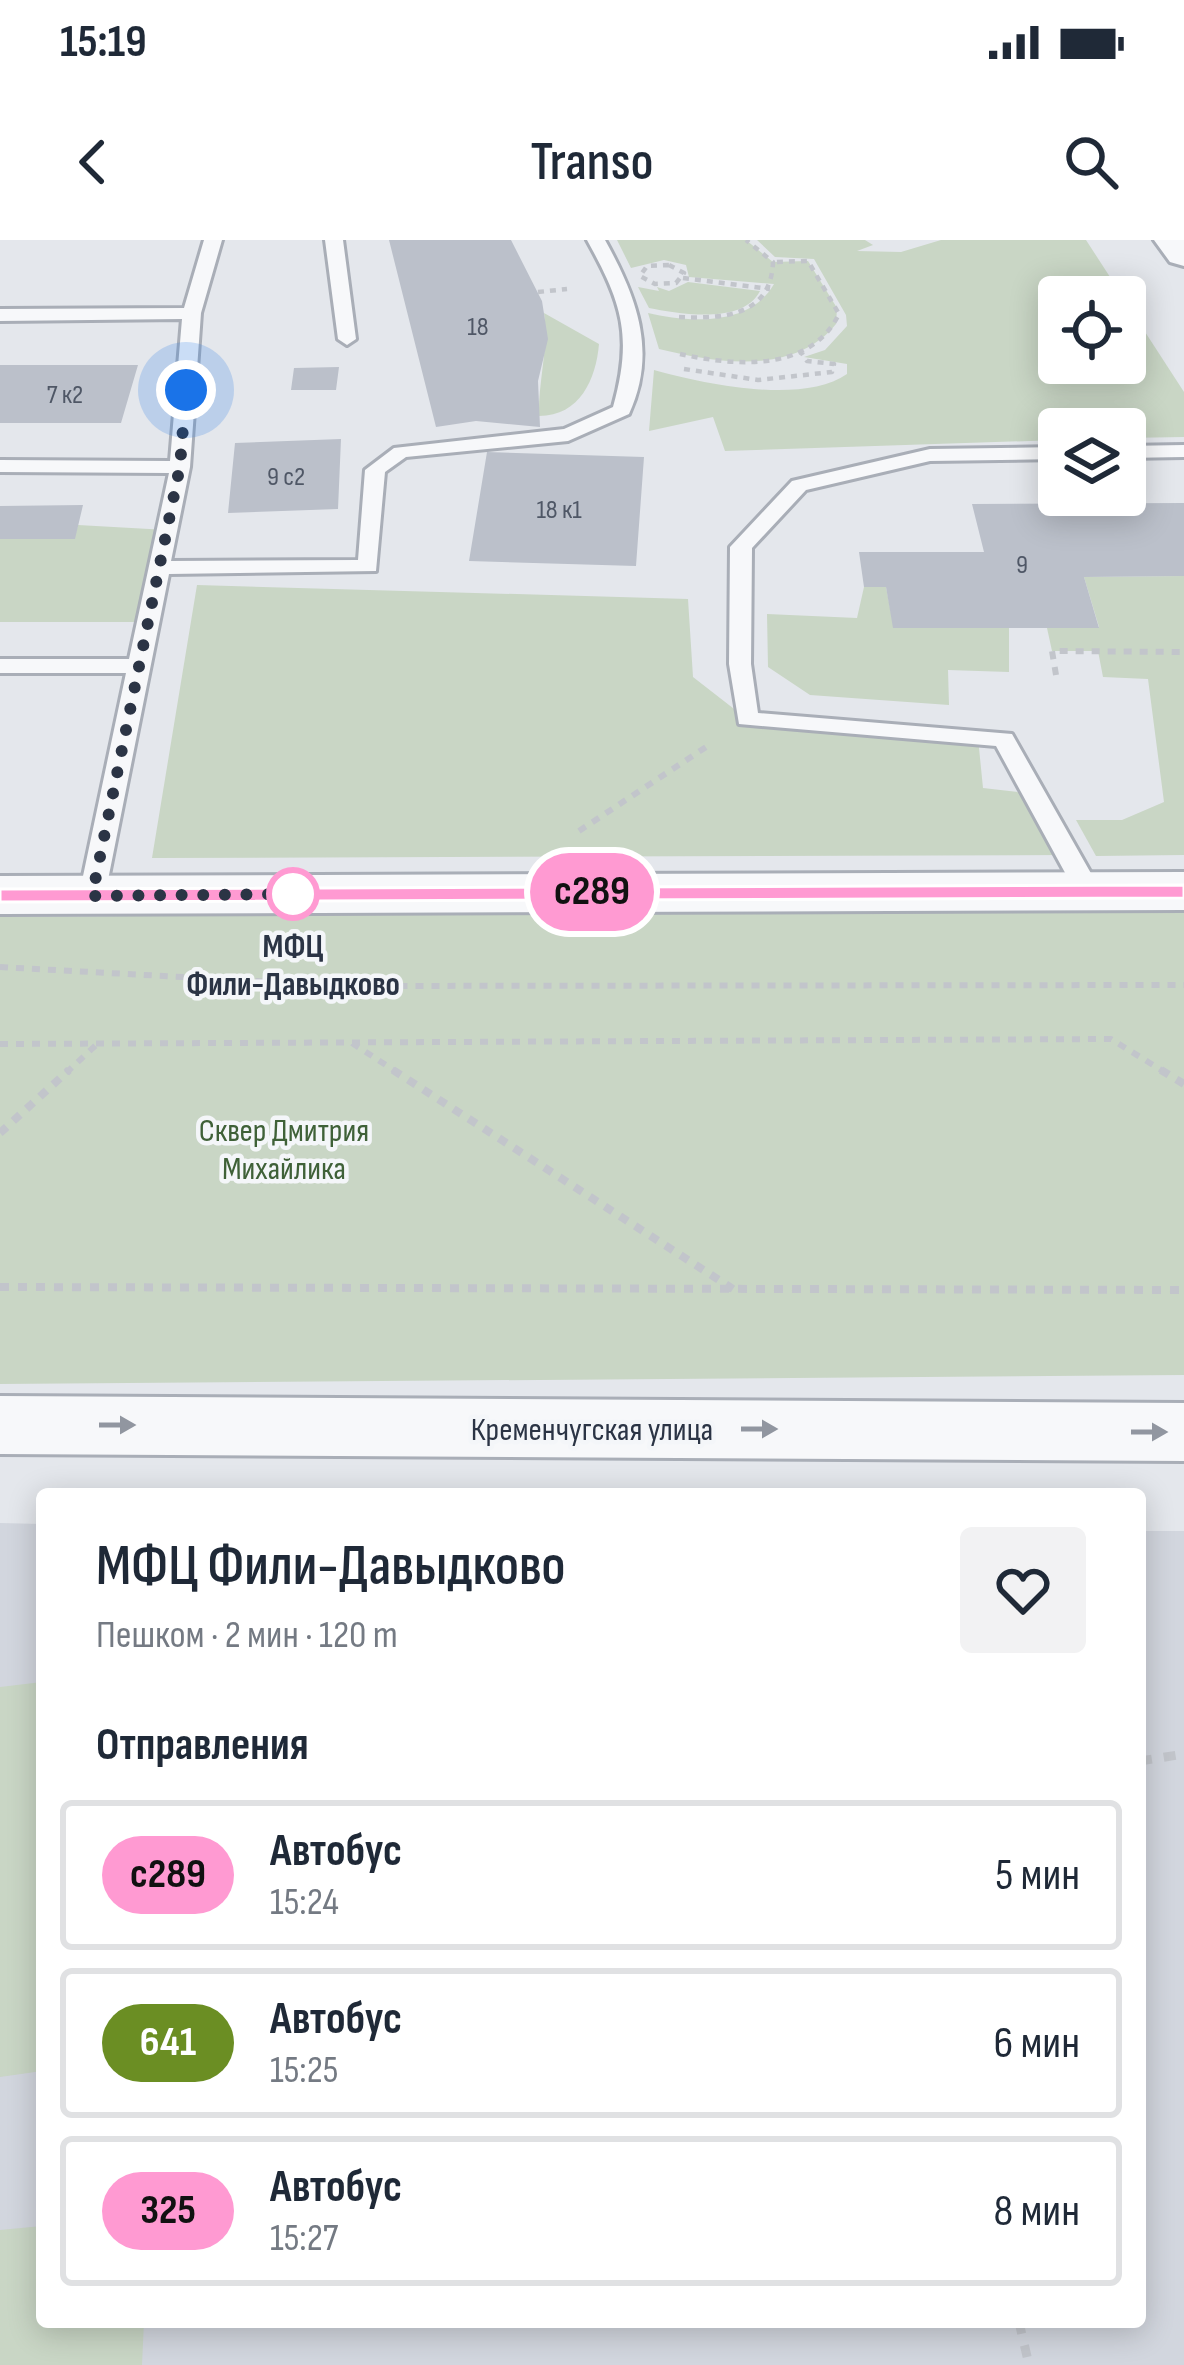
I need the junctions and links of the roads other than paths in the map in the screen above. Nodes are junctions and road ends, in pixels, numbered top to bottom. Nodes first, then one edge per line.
1 (213, 240) edge
2 (334, 240) edge
3 (596, 240) edge
4 (1173, 240) edge
5 (1184, 254) edge
6 (193, 314) junction
7 (0, 315) edge
8 (347, 339) dead end
9 (1184, 451) edge
10 (1146, 452) edge
11 (1038, 453) edge
12 (0, 466) edge
13 (180, 466) junction
14 (159, 568) junction
15 (139, 666) junction
16 (0, 667) edge
17 (1088, 891) junction
18 (1184, 891) edge
19 (0, 896) edge
20 (92, 896) junction
21 (0, 1424) edge
22 (1184, 1432) edge

1 - 6 lane
2 - 8 lane
3 - 14 lane
4 - 5 street
6 - 7 lane
6 - 13 lane
9 - 10 lane
11 - 17 lane
12 - 13 lane
13 - 14 lane
14 - 15 lane
15 - 16 lane
15 - 20 lane
17 - 18 street
17 - 20 street
19 - 20 street
21 -> 22 street, Кременчугская улица

